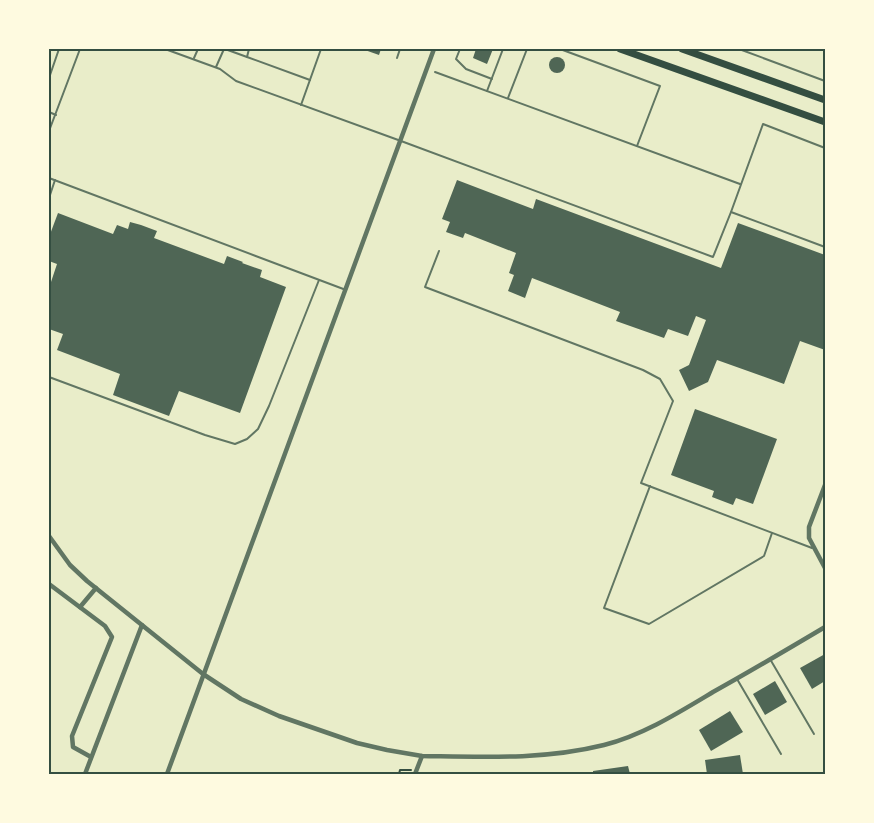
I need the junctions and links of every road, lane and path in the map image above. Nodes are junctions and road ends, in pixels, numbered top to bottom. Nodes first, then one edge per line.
1 (59, 49) edge
2 (80, 49) edge
3 (166, 49) edge
4 (198, 49) edge
5 (225, 49) edge
6 (249, 49) edge
7 (321, 49) edge
8 (400, 49) edge
9 (434, 49) edge
10 (460, 49) edge
11 (503, 49) edge
12 (527, 49) edge
13 (560, 49) edge
14 (620, 49) edge
15 (682, 49) edge
16 (739, 49) edge
17 (246, 57) junction
18 (397, 58) dead end
19 (194, 59) junction
20 (216, 68) junction
21 (435, 72) dead end
22 (49, 78) edge
23 (492, 79) junction
24 (310, 80) junction
25 (825, 81) edge
26 (487, 90) junction
27 (508, 98) junction
28 (825, 100) edge
29 (301, 105) junction
30 (49, 112) edge
31 (56, 115) junction
32 (825, 122) edge
33 (49, 131) edge
34 (401, 141) junction
35 (637, 146) junction
36 (825, 148) edge
37 (49, 178) edge
38 (55, 180) junction
39 (741, 184) junction
40 (49, 198) edge
41 (731, 212) junction
42 (825, 247) edge
43 (439, 251) dead end
44 (319, 280) junction
45 (346, 291) junction
46 (49, 377) edge
47 (825, 485) edge
48 (650, 486) junction
49 (772, 533) junction
50 (49, 536) edge
51 (815, 549) junction
52 (823, 560) edge
53 (825, 568) edge
54 (49, 584) edge
55 (96, 588) junction
56 (80, 607) junction
57 (142, 625) junction
58 (825, 627) edge
59 (770, 659) junction
60 (202, 674) junction
61 (737, 678) junction
62 (814, 734) dead end
63 (781, 754) dead end
64 (422, 756) junction
65 (91, 757) junction
66 (416, 772) edge
67 (85, 774) edge
68 (167, 774) edge
69 (399, 774) edge

1 - 22 lane
2 - 31 lane
3 - 19 lane
4 - 19 lane
5 - 17 lane
5 - 20 lane
6 - 17 lane
7 - 24 lane
8 - 18 lane
9 - 34 street
10 - 23 lane
11 - 23 lane
12 - 27 lane
13 - 35 lane
14 - 32 main road
15 - 28 main road
16 - 25 lane
17 - 24 lane
19 - 20 lane
20 - 29 lane
21 - 26 lane
23 - 26 lane
24 - 29 lane
26 - 27 lane
27 - 35 lane
29 - 34 lane
30 - 31 lane
31 - 33 lane
34 - 41 lane
34 - 45 street
35 - 39 lane
36 - 39 lane
37 - 38 lane
38 - 40 lane
38 - 44 lane
39 - 41 lane
41 - 42 lane
43 - 48 lane
44 - 45 lane
44 - 46 lane
45 - 60 street
47 - 51 street
48 - 49 lane
48 - 49 lane
49 - 51 lane
50 - 55 street
51 - 52 street
52 - 53 street
54 - 56 street
55 - 56 street
55 - 57 street
56 - 65 street
57 - 60 street
57 - 65 street
58 - 59 street
59 - 61 street
59 - 62 lane
60 - 64 street
60 - 68 street
61 - 63 lane
61 - 64 street
64 - 66 street
65 - 67 street
66 - 69 path

